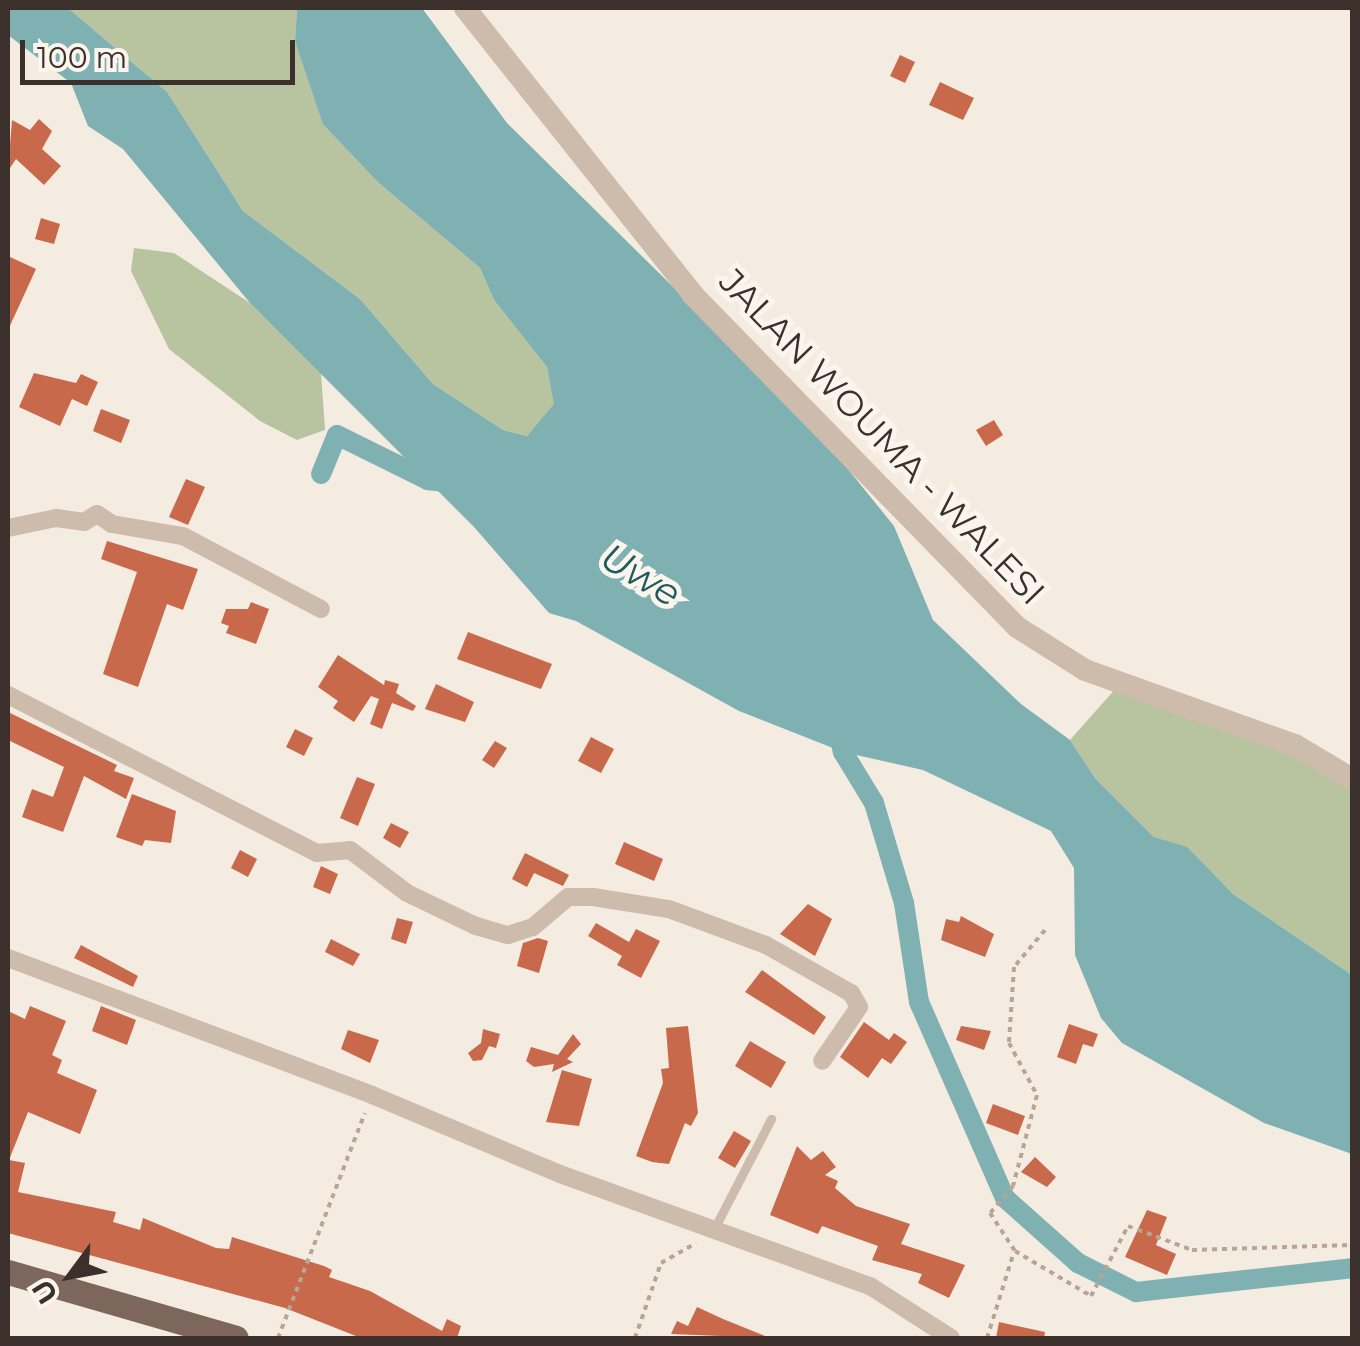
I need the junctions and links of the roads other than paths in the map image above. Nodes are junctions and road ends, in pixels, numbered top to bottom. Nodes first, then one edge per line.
1 (465, 8) edge
2 (8, 528) edge
3 (320, 609) dead end
4 (8, 695) edge
5 (1352, 779) edge
6 (8, 958) edge
7 (822, 1061) dead end
8 (771, 1119) dead end
9 (715, 1227) junction
10 (8, 1272) edge
11 (236, 1338) edge
12 (951, 1338) edge

1 - 5 street, JALAN WOUMA - WALESI
2 - 3 street
4 - 7 street
6 - 9 street
8 - 9 lane
9 - 12 street
10 - 11 main road

